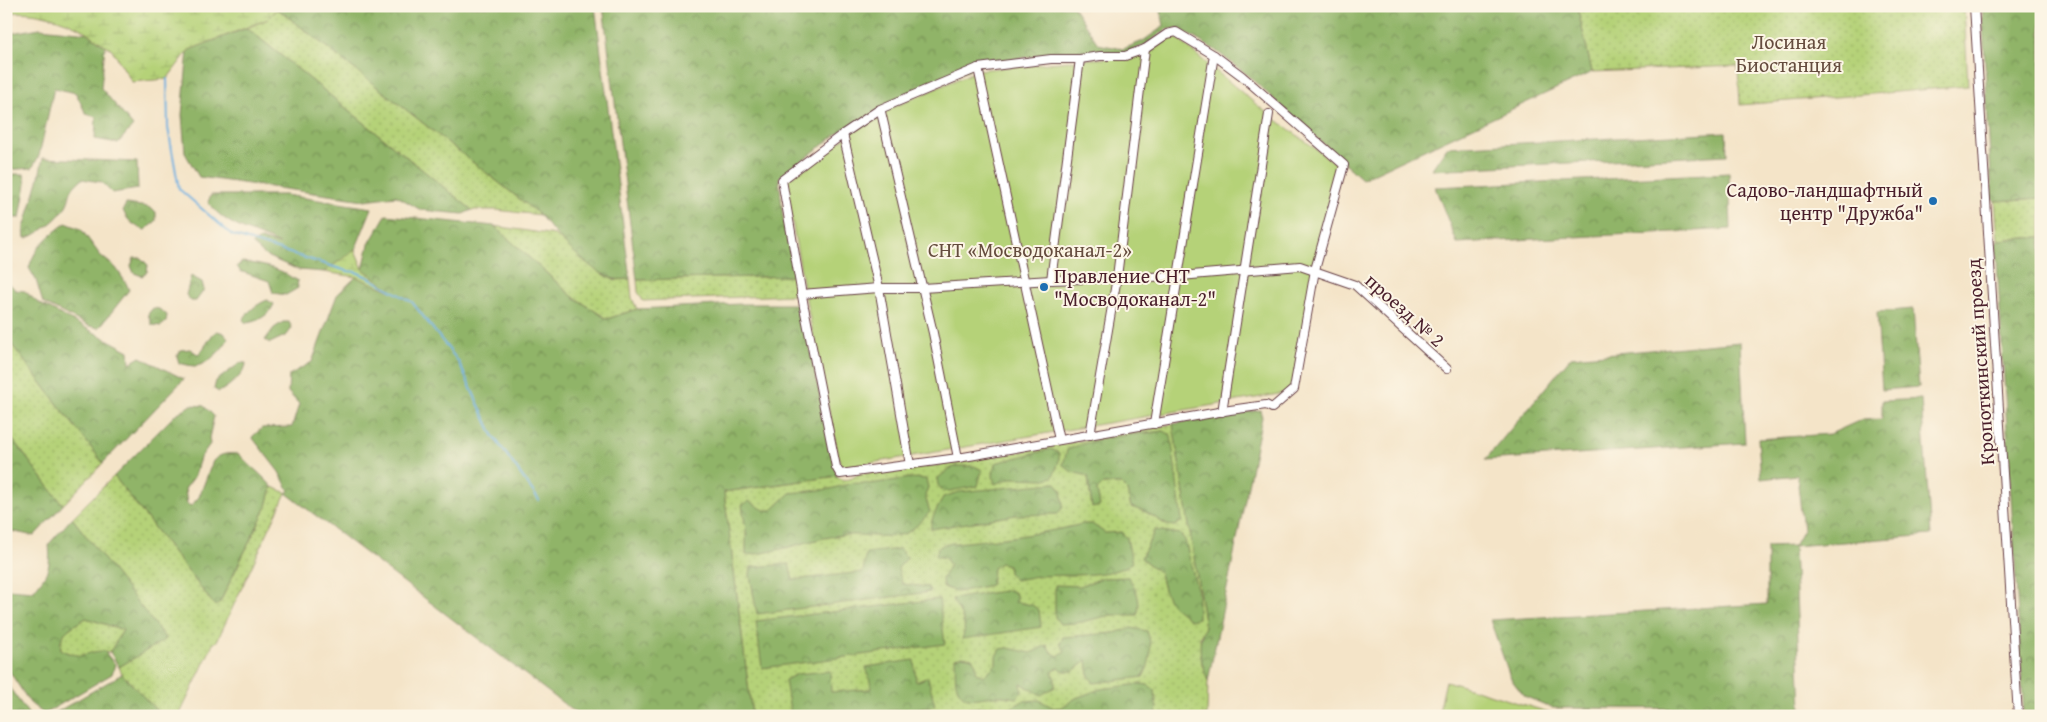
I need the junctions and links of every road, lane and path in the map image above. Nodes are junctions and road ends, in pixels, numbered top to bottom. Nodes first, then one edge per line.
1 (1974, 6) edge
2 (1145, 49) junction
3 (1214, 55) junction
4 (1080, 59) junction
5 (978, 68) junction
6 (881, 112) dead end
7 (1269, 114) dead end
8 (843, 134) junction
9 (1315, 270) junction
10 (1246, 271) junction
11 (1180, 276) junction
12 (1117, 277) junction
13 (1051, 280) junction
14 (1025, 283) junction
15 (878, 288) junction
16 (922, 288) junction
17 (801, 294) junction
18 (1447, 369) dead end
19 (1222, 412) junction
20 (1154, 424) junction
21 (1090, 435) junction
22 (1059, 440) junction
23 (958, 458) junction
24 (910, 464) junction
25 (2018, 716) edge

1 - 25 street, Кропоткинский проезд
2 - 3 street
2 - 4 street
2 - 12 street
3 - 9 street
3 - 11 street
4 - 5 street
4 - 13 street
5 - 8 street
5 - 14 street
6 - 16 street
7 - 10 street
8 - 15 street
8 - 17 street
9 - 10 street, проезд № 2
9 - 18 street, проезд № 2
9 - 19 street
10 - 11 street, проезд № 2
10 - 19 street
11 - 12 street, проезд № 2
11 - 20 street
12 - 13 street, проезд № 2
12 - 21 street
13 - 14 street, проезд № 2
14 - 16 street, проезд № 2
14 - 22 street
15 - 16 street, проезд № 2
15 - 17 street, проезд № 2
15 - 24 street
16 - 23 street
17 - 24 street
19 - 20 street
20 - 21 street
21 - 22 street
22 - 23 street
23 - 24 street

